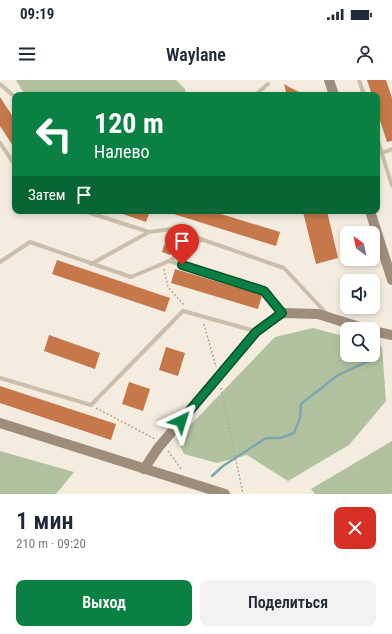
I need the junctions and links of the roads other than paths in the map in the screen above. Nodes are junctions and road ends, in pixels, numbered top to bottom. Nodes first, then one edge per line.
1 (329, 80) edge
2 (359, 80) edge
3 (0, 84) edge
4 (268, 84) dead end
5 (259, 92) edge
6 (333, 92) edge
7 (363, 92) edge
8 (12, 94) edge
9 (0, 143) edge
10 (380, 147) edge
11 (392, 149) edge
12 (382, 153) junction
13 (12, 161) edge
14 (392, 186) edge
15 (93, 214) edge
16 (371, 214) edge
17 (149, 232) junction
18 (202, 239) junction
19 (389, 259) edge
20 (169, 261) junction
21 (0, 262) edge
22 (91, 264) junction
23 (392, 280) edge
24 (282, 313) junction
25 (330, 318) junction
26 (343, 322) edge
27 (256, 332) junction
28 (380, 332) edge
29 (392, 335) edge
30 (0, 378) edge
31 (0, 423) edge
32 (144, 469) junction
33 (225, 494) edge

1 - 6 street
2 - 7 lane
3 - 8 lane
4 - 5 lane
9 - 13 lane
10 - 12 lane
11 - 12 lane
12 - 14 lane
15 - 17 lane
16 - 19 street
17 - 18 lane
17 - 22 lane
18 - 20 lane
18 - 25 lane
19 - 23 street
20 - 22 lane
20 - 24 lane
21 - 22 lane
24 - 25 street
24 - 27 street
25 - 26 street
27 - 30 lane
27 - 32 street
28 - 29 street
31 - 32 street
32 - 33 street

